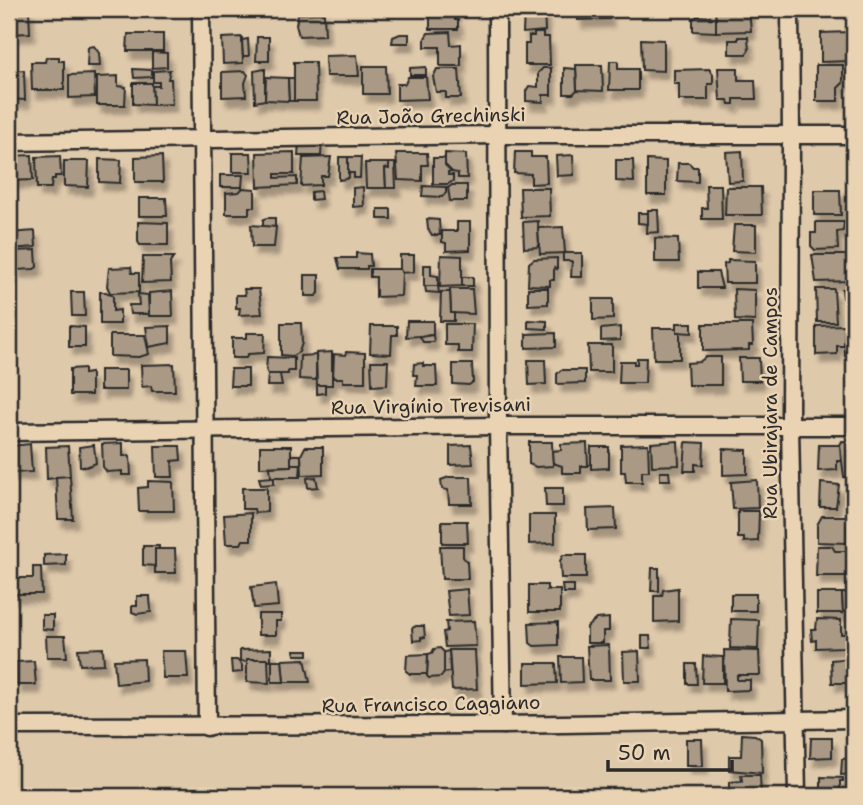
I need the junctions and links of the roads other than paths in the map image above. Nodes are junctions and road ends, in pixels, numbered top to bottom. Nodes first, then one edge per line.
1 (201, 9) edge
2 (497, 9) edge
3 (790, 9) edge
4 (498, 135) junction
5 (792, 135) junction
6 (854, 135) edge
7 (202, 141) junction
8 (9, 142) edge
9 (790, 425) junction
10 (498, 426) junction
11 (854, 426) edge
12 (205, 429) junction
13 (9, 432) edge
14 (796, 719) junction
15 (854, 719) edge
16 (503, 724) junction
17 (9, 726) edge
18 (207, 727) junction
19 (797, 796) edge

1 - 7 street
2 - 4 street
3 - 5 street, Rua Ubirajara de Campos
4 - 5 street, Rua João Grechinski
4 - 7 street, Rua João Grechinski
4 - 10 street
5 - 6 street, Rua João Grechinski
5 - 9 street, Rua Ubirajara de Campos
7 - 8 street, Rua João Grechinski
7 - 12 street
9 - 10 street, Rua Virgínio Trevisani
9 - 11 street, Rua Virgínio Trevisani
9 - 14 street, Rua Ubirajara de Campos
10 - 12 street, Rua Virgínio Trevisani
10 - 16 street
12 - 13 street, Rua Virgínio Trevisani
12 - 18 street
14 - 15 street, Rua Francisco Caggiano
14 - 16 street, Rua Francisco Caggiano
14 - 19 street, Rua Ubirajara de Campos
16 - 18 street, Rua Francisco Caggiano
17 - 18 street, Rua Francisco Caggiano

